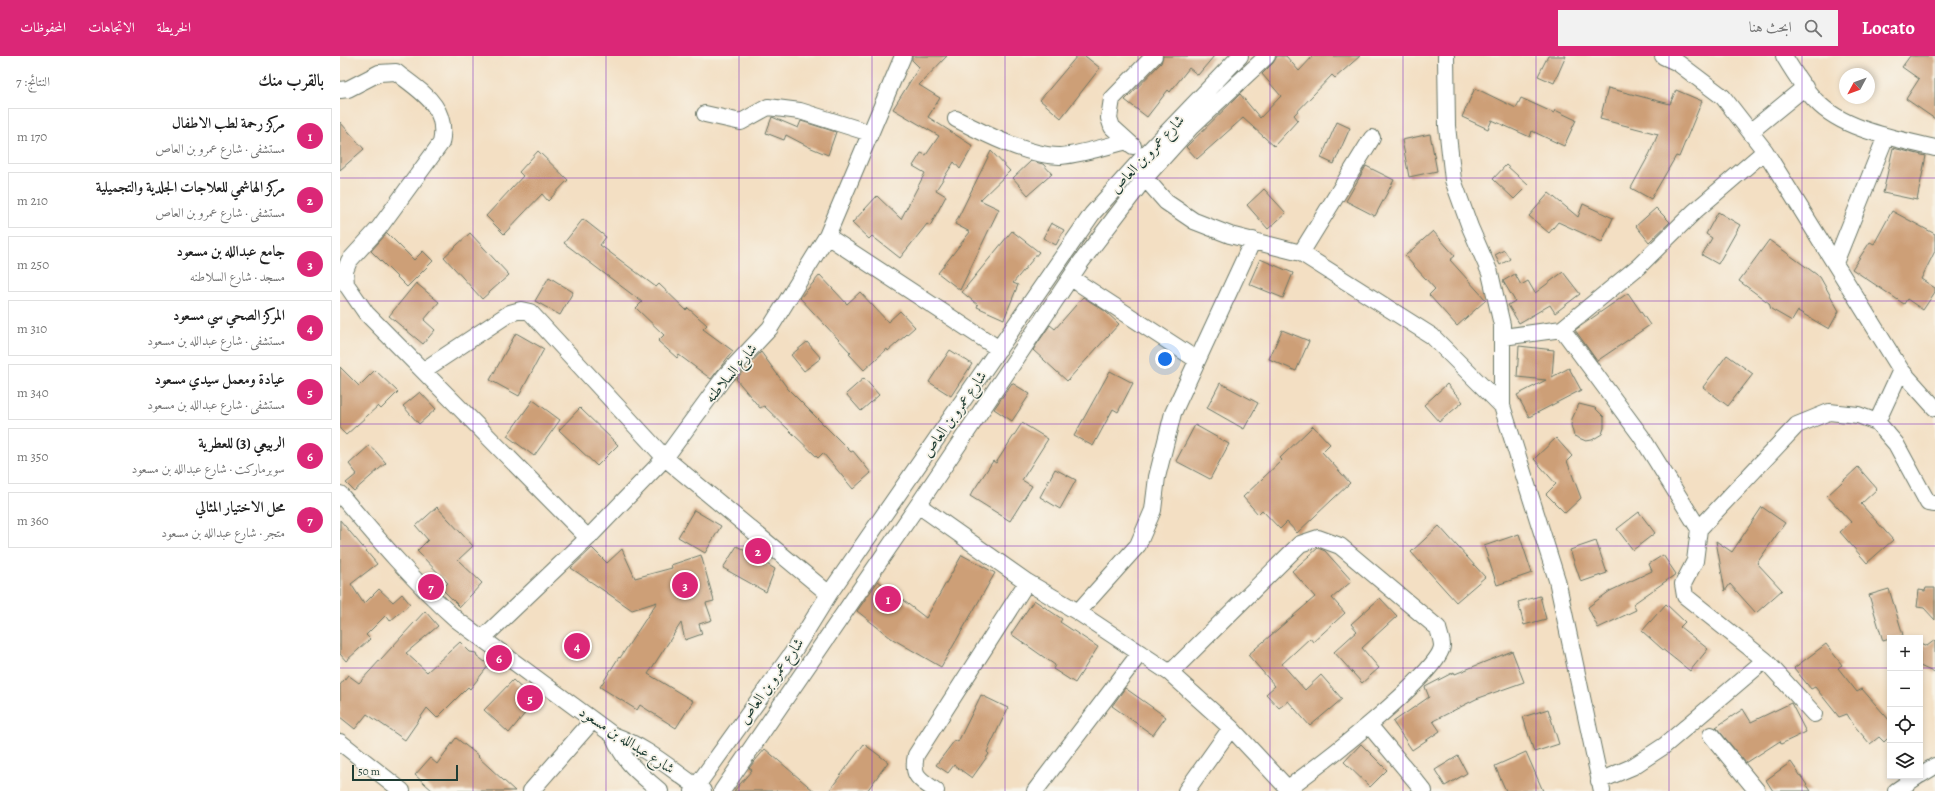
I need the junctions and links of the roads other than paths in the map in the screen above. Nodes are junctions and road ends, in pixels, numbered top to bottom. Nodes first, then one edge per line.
1 (903, 56) edge
2 (1154, 56) edge
3 (1240, 56) edge
4 (1267, 56) edge
5 (1446, 56) edge
6 (1663, 56) edge
7 (1784, 56) edge
8 (1805, 87) junction
9 (340, 90) edge
10 (705, 114) dead end
11 (956, 119) dead end
12 (1750, 132) junction
13 (870, 133) junction
14 (1886, 136) junction
15 (1372, 138) dead end
16 (1127, 141) junction
17 (1935, 148) edge
18 (1765, 151) junction
19 (1144, 157) junction
20 (1146, 178) junction
21 (827, 236) junction
22 (1253, 240) junction
23 (1301, 253) junction
24 (1835, 263) junction
25 (1070, 278) junction
26 (1562, 329) junction
27 (1503, 337) junction
28 (999, 349) junction
29 (1197, 360) junction
30 (424, 370) junction
31 (1901, 370) junction
32 (1502, 406) junction
33 (1935, 408) edge
34 (1877, 422) junction
35 (665, 458) junction
36 (340, 494) edge
37 (918, 505) junction
38 (1933, 506) edge
39 (1698, 529) junction
40 (588, 538) junction
41 (1027, 582) junction
42 (829, 594) junction
43 (1078, 612) junction
44 (483, 638) junction
45 (1140, 653) junction
46 (1765, 660) junction
47 (1170, 672) junction
48 (1814, 714) dead end
49 (593, 720) junction
50 (1369, 725) junction
51 (1231, 728) junction
52 (1711, 734) dead end
53 (613, 735) junction
54 (340, 742) edge
55 (1935, 766) edge
56 (1923, 774) edge
57 (1915, 779) edge
58 (1601, 786) edge
59 (391, 788) edge
60 (1902, 789) edge
61 (698, 790) edge
62 (1289, 790) edge
63 (531, 791) edge
64 (660, 791) edge
65 (722, 791) edge
66 (936, 791) edge
67 (1035, 791) edge
68 (1186, 791) edge
69 (1424, 791) edge
70 (1757, 791) edge

1 - 13 street, شارع السلاطنه
2 - 16 street
3 - 19 street, شارع عمرو بن العاص
4 - 20 street
5 - 27 street
6 - 12 street
7 - 8 street
8 - 12 street
8 - 14 street
9 - 30 street
10 - 13 street
11 - 16 street
12 - 18 street
13 - 21 street, شارع السلاطنه
14 - 17 street
14 - 24 street
15 - 23 street
16 - 19 street
18 - 24 street
18 - 26 street
19 - 28 street, شارع عمرو بن العاص
20 - 22 street
20 - 25 street
21 - 28 street
21 - 35 street, شارع السلاطنه
22 - 23 street
22 - 29 street
23 - 32 street
24 - 31 street
25 - 29 street
25 - 37 street
26 - 27 street
26 - 39 street
27 - 32 street
28 - 42 street, شارع عمرو بن العاص
29 - 43 street
30 - 35 street
30 - 40 street
31 - 33 street
31 - 34 street
32 - 58 street
34 - 38 street
34 - 39 street
35 - 40 street, شارع السلاطنه
35 - 42 street
36 - 44 street, شارع عبدالله بن مسعود
37 - 41 street
37 - 65 street
39 - 46 street
40 - 44 street, شارع السلاطنه
41 - 43 street
41 - 66 street
42 - 61 street, شارع عمرو بن العاص
43 - 45 street
44 - 49 street, شارع عبدالله بن مسعود
45 - 47 street
45 - 67 street
46 - 48 street
46 - 58 street
47 - 50 street
47 - 51 street
49 - 53 street, شارع عبدالله بن مسعود
49 - 63 street
50 - 62 street
50 - 69 street
51 - 62 street
51 - 68 street
52 - 70 street
53 - 61 street, شارع عبدالله بن مسعود
53 - 64 street
54 - 59 street
55 - 56 street
57 - 60 street

